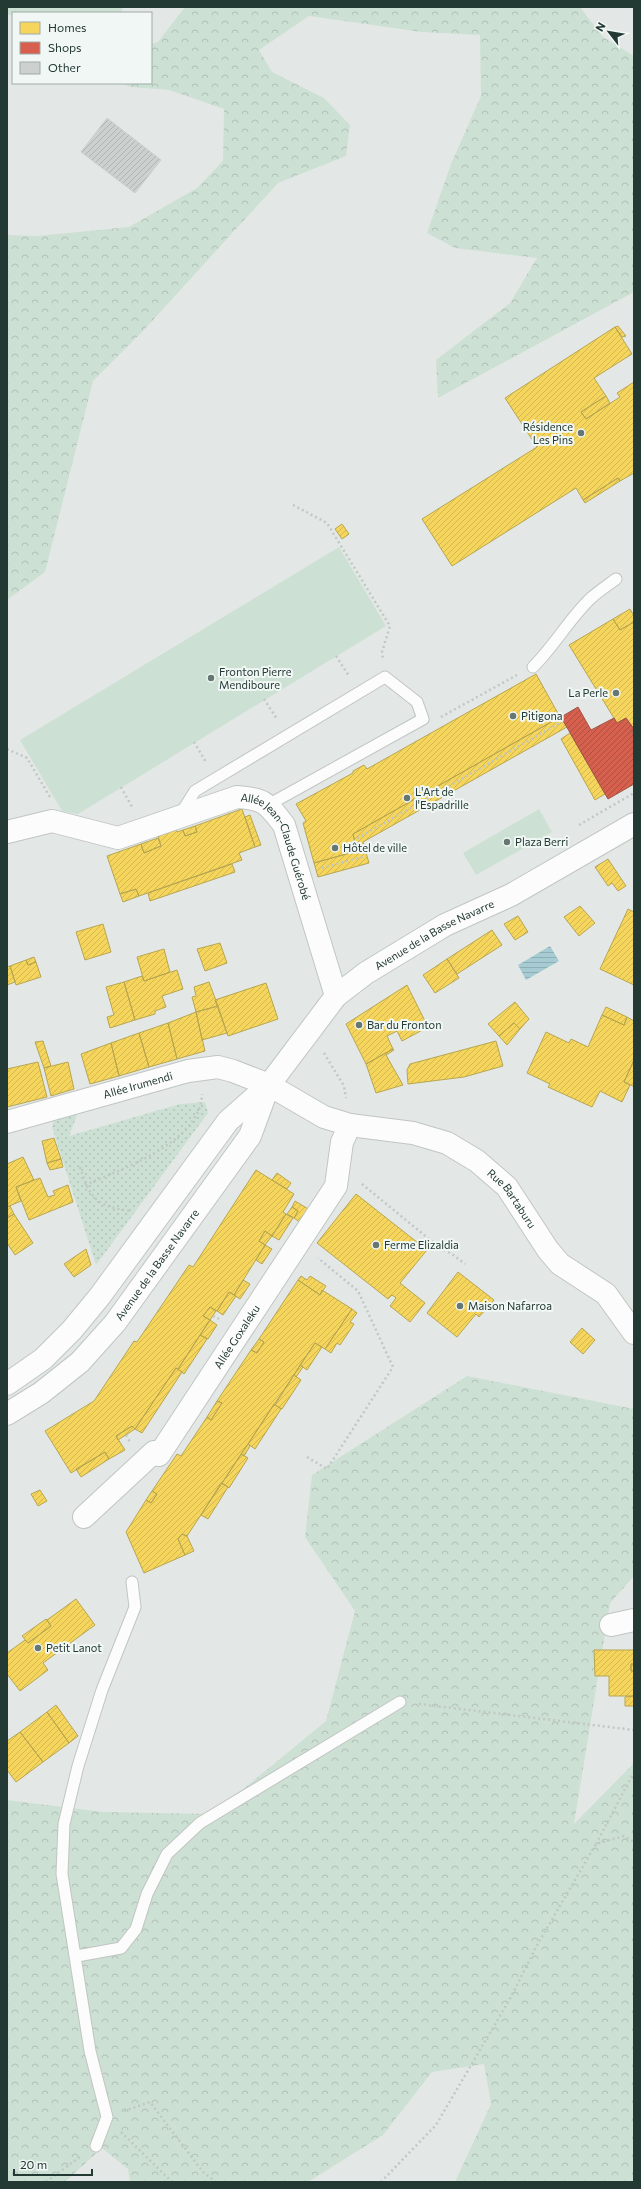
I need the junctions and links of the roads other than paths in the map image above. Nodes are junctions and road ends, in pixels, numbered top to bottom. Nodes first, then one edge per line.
1 (616, 579) dead end
2 (533, 666) road end
3 (268, 805) junction
4 (179, 817) junction
5 (634, 824) edge
6 (7, 832) edge
7 (336, 996) junction
8 (269, 1085) junction
9 (7, 1122) edge
10 (350, 1125) junction
11 (634, 1333) edge
12 (7, 1384) edge
13 (7, 1414) edge
14 (84, 1517) dead end
15 (132, 1582) dead end
16 (634, 1620) edge
17 (611, 1625) dead end
18 (400, 1702) road end
19 (77, 1956) junction
20 (96, 2146) road end

1 - 2 lane
3 - 4 street, Allée Jean-Claude Guérobé
3 - 4 lane
3 - 7 street, Allée Jean-Claude Guérobé
4 - 6 street, Allée Jean-Claude Guérobé
5 - 7 street, Avenue de la Basse Navarre
7 - 8 street, Avenue de la Basse Navarre
8 - 9 street, Allée Irumendi
8 - 10 street, Rue Bartaburu
8 - 12 street, Avenue de la Basse Navarre
8 - 13 street, Avenue de la Basse Navarre
10 - 11 street, Rue Bartaburu
10 - 14 street, Allée Goxaleku
15 - 19 lane
16 - 17 street
18 - 19 lane
19 - 20 lane

